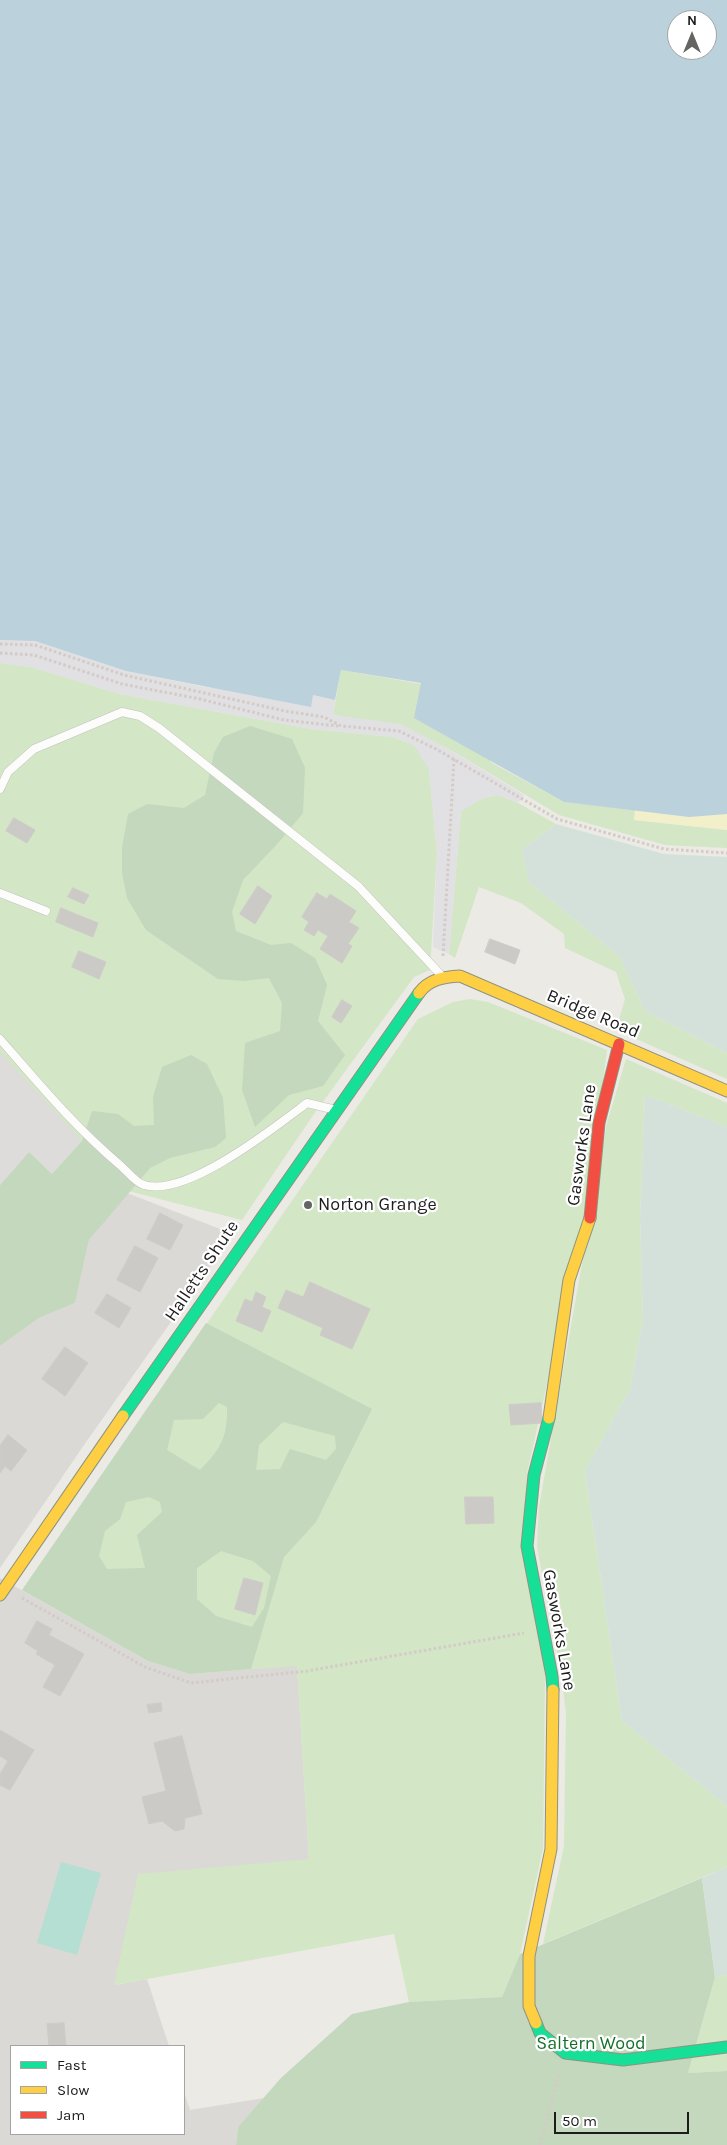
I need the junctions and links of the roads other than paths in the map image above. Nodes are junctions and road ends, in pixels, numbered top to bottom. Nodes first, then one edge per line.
1 (0, 789) edge
2 (0, 893) edge
3 (46, 911) dead end
4 (442, 976) junction
5 (0, 1039) edge
6 (619, 1044) junction
7 (727, 1091) edge
8 (337, 1110) junction
9 (3, 1591) edge
10 (727, 2046) edge

1 - 4 lane
2 - 3 lane
4 - 6 street, Bridge Road
4 - 8 street, Halletts Shute
5 - 8 lane
6 - 7 street, Bridge Road
6 - 10 street, Gasworks Lane
8 - 9 street, Halletts Shute

